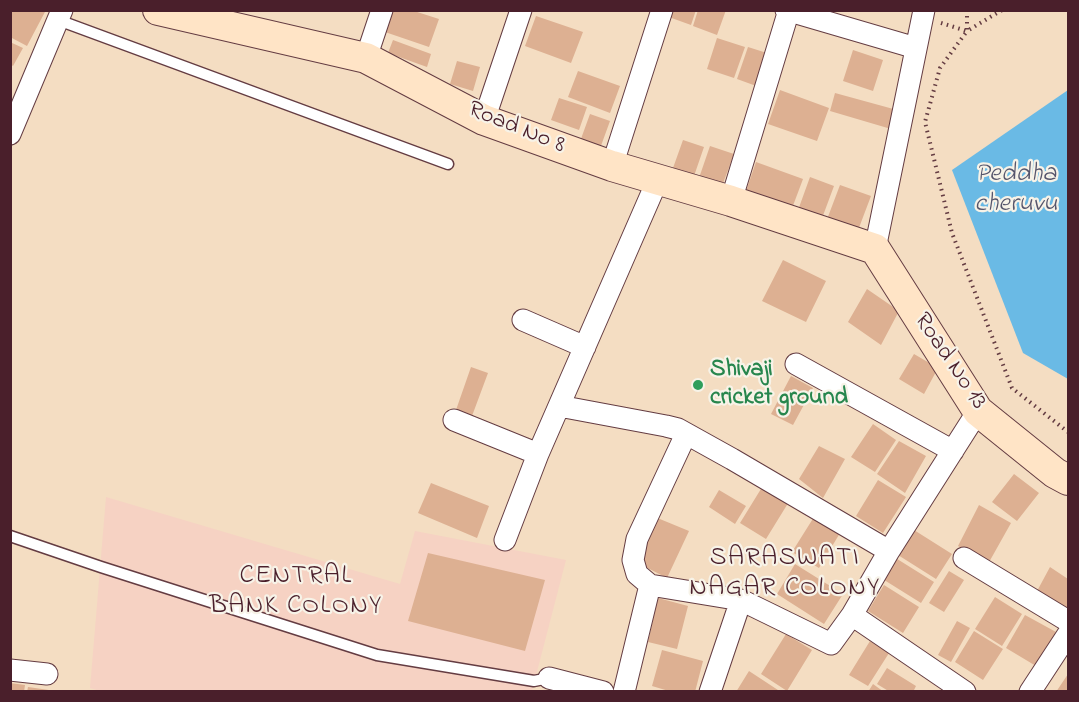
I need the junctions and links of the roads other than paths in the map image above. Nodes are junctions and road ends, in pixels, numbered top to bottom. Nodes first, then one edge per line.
1 (158, 10) edge
2 (382, 10) edge
3 (521, 10) edge
4 (662, 10) edge
5 (788, 11) edge
6 (923, 14) edge
7 (60, 15) edge
8 (248, 20) edge
9 (916, 48) junction
10 (366, 58) junction
11 (484, 120) junction
12 (12, 124) edge
13 (448, 164) dead end
14 (612, 166) junction
15 (658, 179) junction
16 (731, 201) junction
17 (875, 249) junction
18 (523, 320) dead end
19 (585, 347) junction
20 (796, 364) dead end
21 (559, 406) junction
22 (978, 411) junction
23 (454, 420) dead end
24 (686, 434) junction
25 (953, 451) junction
26 (538, 454) junction
27 (1068, 480) edge
28 (10, 536) edge
29 (505, 540) dead end
30 (889, 551) junction
31 (964, 558) dead end
32 (651, 585) junction
33 (741, 600) junction
34 (852, 615) junction
35 (1068, 621) edge
36 (1068, 634) edge
37 (10, 670) edge
38 (47, 674) dead end
39 (549, 678) joint
40 (934, 683) edge
41 (603, 692) edge
42 (624, 692) edge
43 (710, 692) edge
44 (965, 692) edge
45 (1030, 692) edge

1 - 8 street, Road No 8
2 - 10 street
3 - 11 street
4 - 14 street
5 - 9 street
5 - 16 street
6 - 9 street
7 - 12 street
7 - 13 lane
8 - 10 street, Road No 8
9 - 17 street
10 - 11 street, Road No 8
11 - 14 street, Road No 8
14 - 15 street, Road No 8
15 - 16 street, Road No 8
15 - 19 street
16 - 17 street, Road No 8
17 - 22 street, Road No 13
18 - 19 street
19 - 21 street
20 - 25 street
21 - 24 street
21 - 26 street
22 - 25 street
22 - 27 street, Road No 13
23 - 26 street
24 - 30 street
24 - 32 street
25 - 30 street
26 - 29 street
28 - 39 lane
30 - 34 street
31 - 35 street
32 - 33 street
32 - 42 street
33 - 34 street
33 - 43 street
34 - 40 street
36 - 45 street
37 - 38 street
39 - 41 street
40 - 44 street

